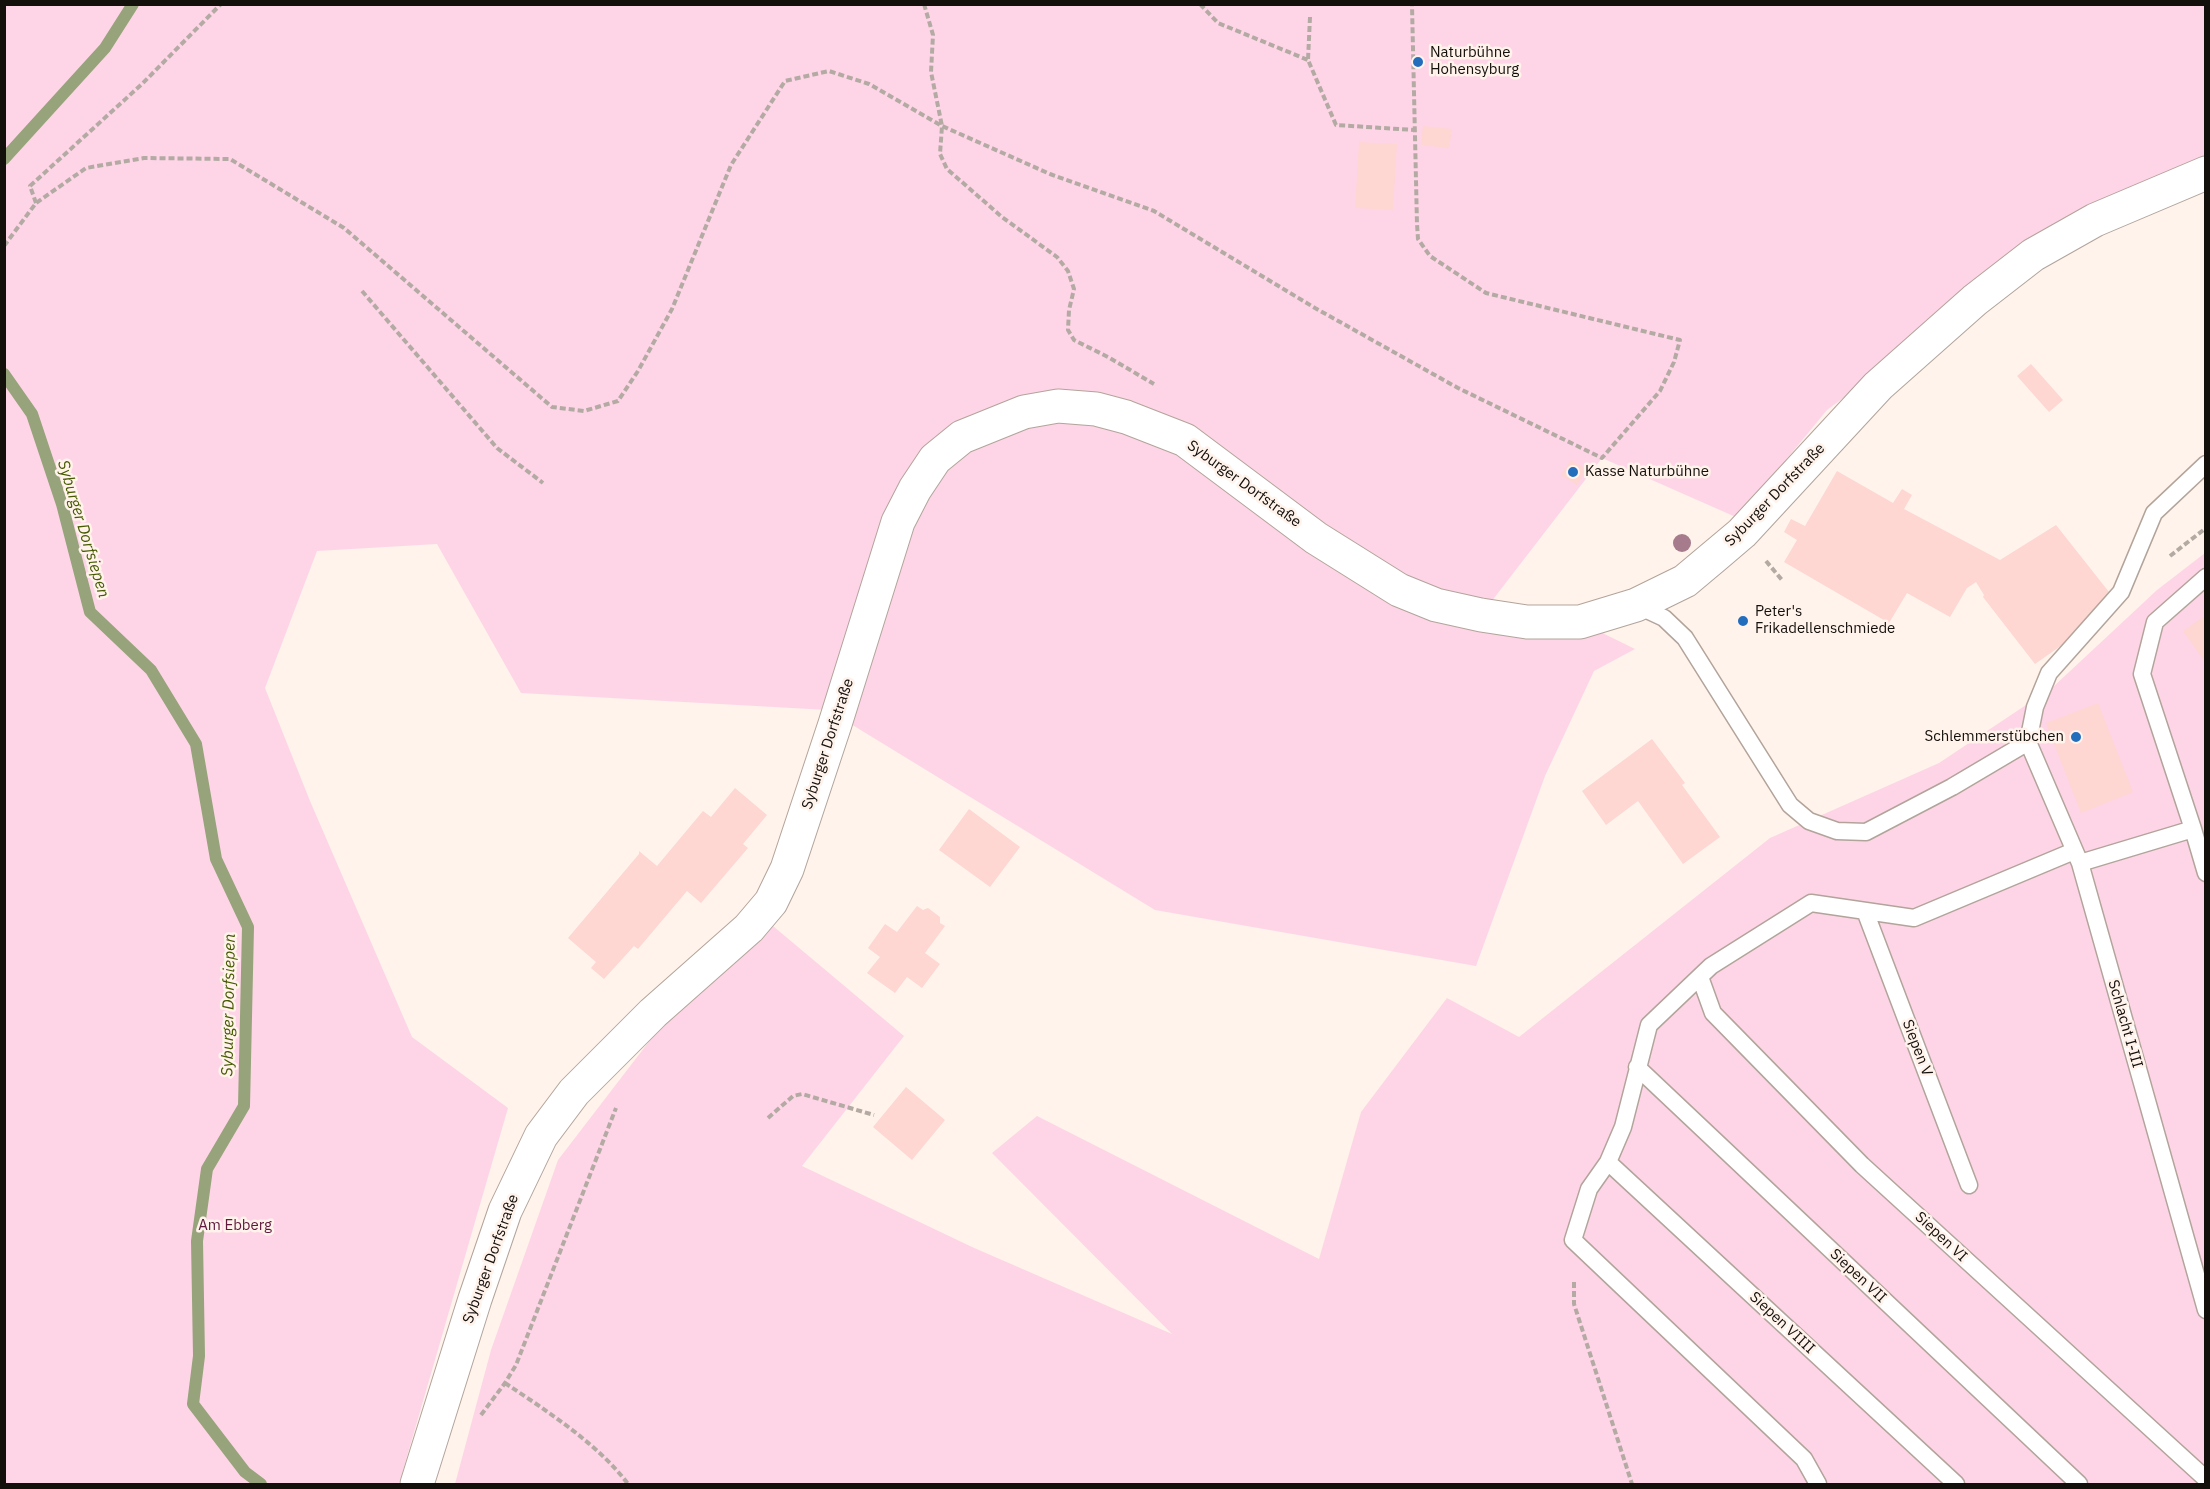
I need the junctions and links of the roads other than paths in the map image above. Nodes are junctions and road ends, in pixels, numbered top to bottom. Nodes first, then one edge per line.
1 (2205, 173) edge
2 (2205, 464) edge
3 (2205, 578) edge
4 (1636, 605) junction
5 (2028, 742) junction
6 (2193, 829) junction
7 (2077, 857) junction
8 (2205, 873) edge
9 (1865, 911) junction
10 (1700, 977) junction
11 (1637, 1067) junction
12 (1608, 1162) junction
13 (1969, 1185) dead end
14 (2205, 1310) edge
15 (2205, 1479) edge
16 (417, 1485) edge
17 (1818, 1485) edge
18 (1956, 1485) edge
19 (2079, 1485) edge

1 - 4 street, Syburger Dorfstraße
2 - 5 lane
3 - 6 lane
4 - 5 lane
4 - 16 street, Syburger Dorfstraße
5 - 7 lane, Schlacht I-III
6 - 7 lane
6 - 8 lane
7 - 9 lane
7 - 14 lane, Schlacht I-III
9 - 10 lane
9 - 13 lane, Siepen V
10 - 11 lane
10 - 15 lane, Siepen VI
11 - 12 lane
11 - 19 lane, Siepen VII
12 - 17 lane
12 - 18 lane, Siepen VIIII

